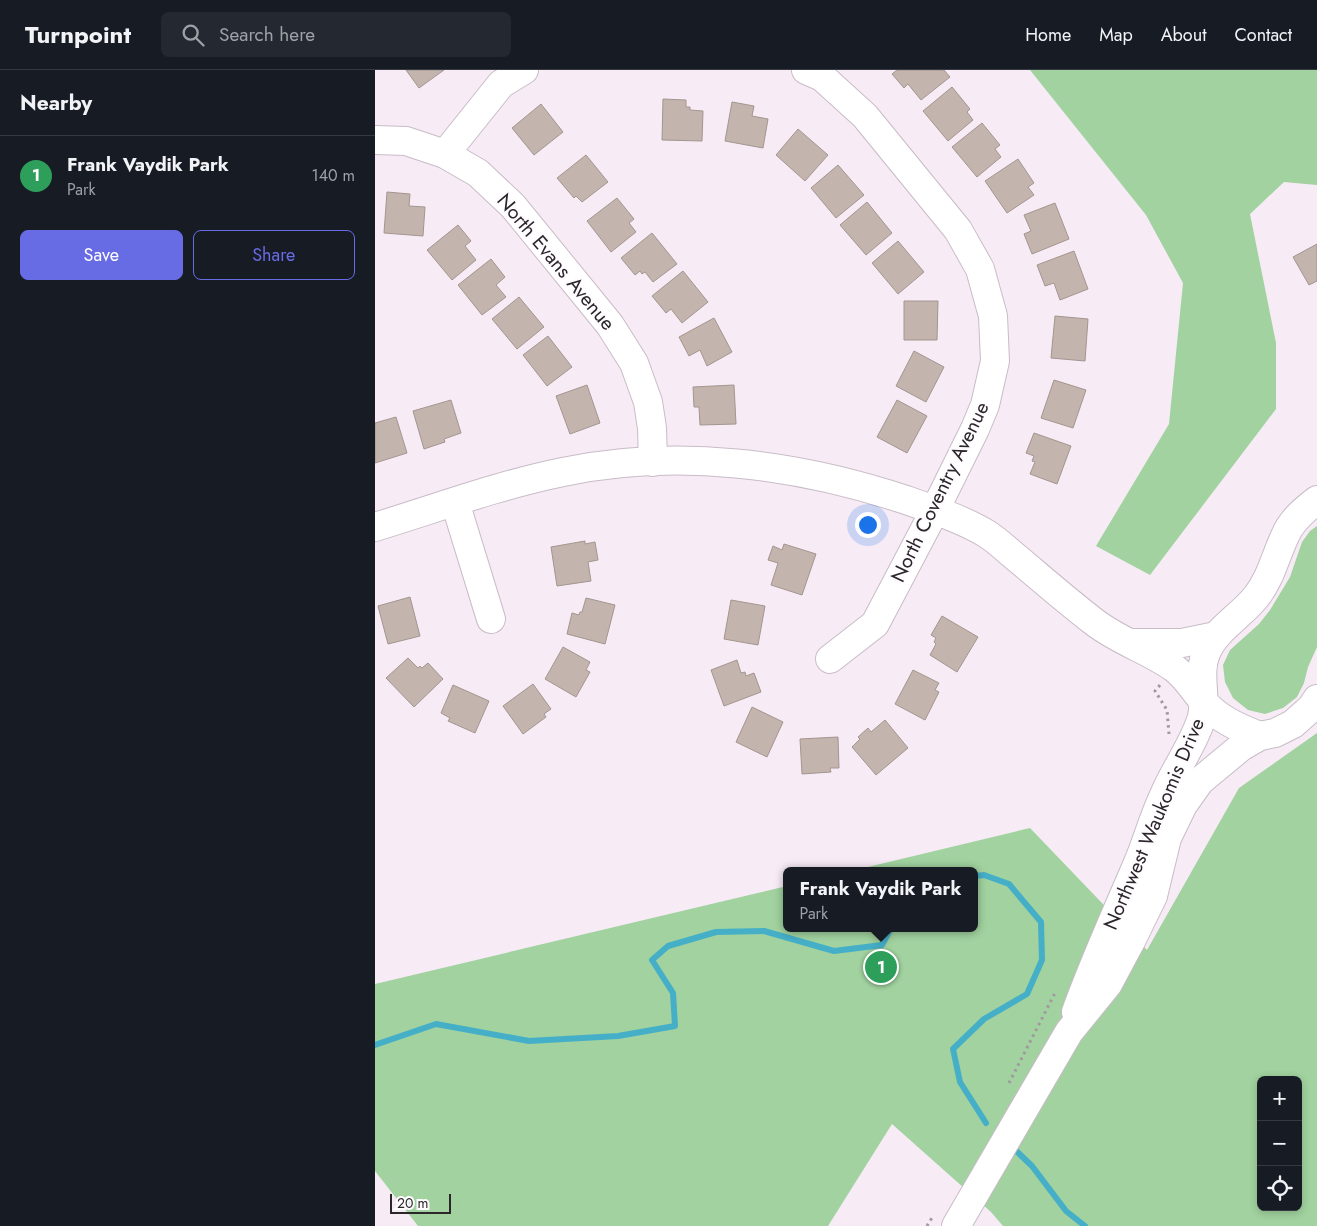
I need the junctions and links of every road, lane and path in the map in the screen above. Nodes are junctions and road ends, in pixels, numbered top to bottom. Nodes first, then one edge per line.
1 (524, 70) edge
2 (806, 70) edge
3 (375, 140) edge
4 (445, 154) junction
5 (653, 462) junction
6 (1317, 500) edge
7 (455, 502) junction
8 (935, 510) junction
9 (375, 527) edge
10 (491, 619) dead end
11 (1216, 636) junction
12 (1128, 643) junction
13 (830, 659) dead end
14 (1317, 700) edge
15 (1204, 702) junction
16 (1260, 736) junction
17 (1069, 1032) junction
18 (956, 1226) edge

1 - 4 street
2 - 8 street, North Coventry Avenue
3 - 4 street, North Evans Avenue
4 - 5 street, North Evans Avenue
5 - 7 street
5 - 8 street
6 - 11 street, Northwest Waukomis Drive
7 - 9 street
7 - 10 street
8 - 12 street
8 - 13 street, North Coventry Avenue
11 - 12 street
11 - 15 street, Northwest Waukomis Drive
12 - 15 street
14 - 16 street, Northwest Waukomis Drive
15 - 16 street
15 - 17 street, Northwest Waukomis Drive
16 - 17 street, Northwest Waukomis Drive
17 - 18 street, Northwest Waukomis Drive

